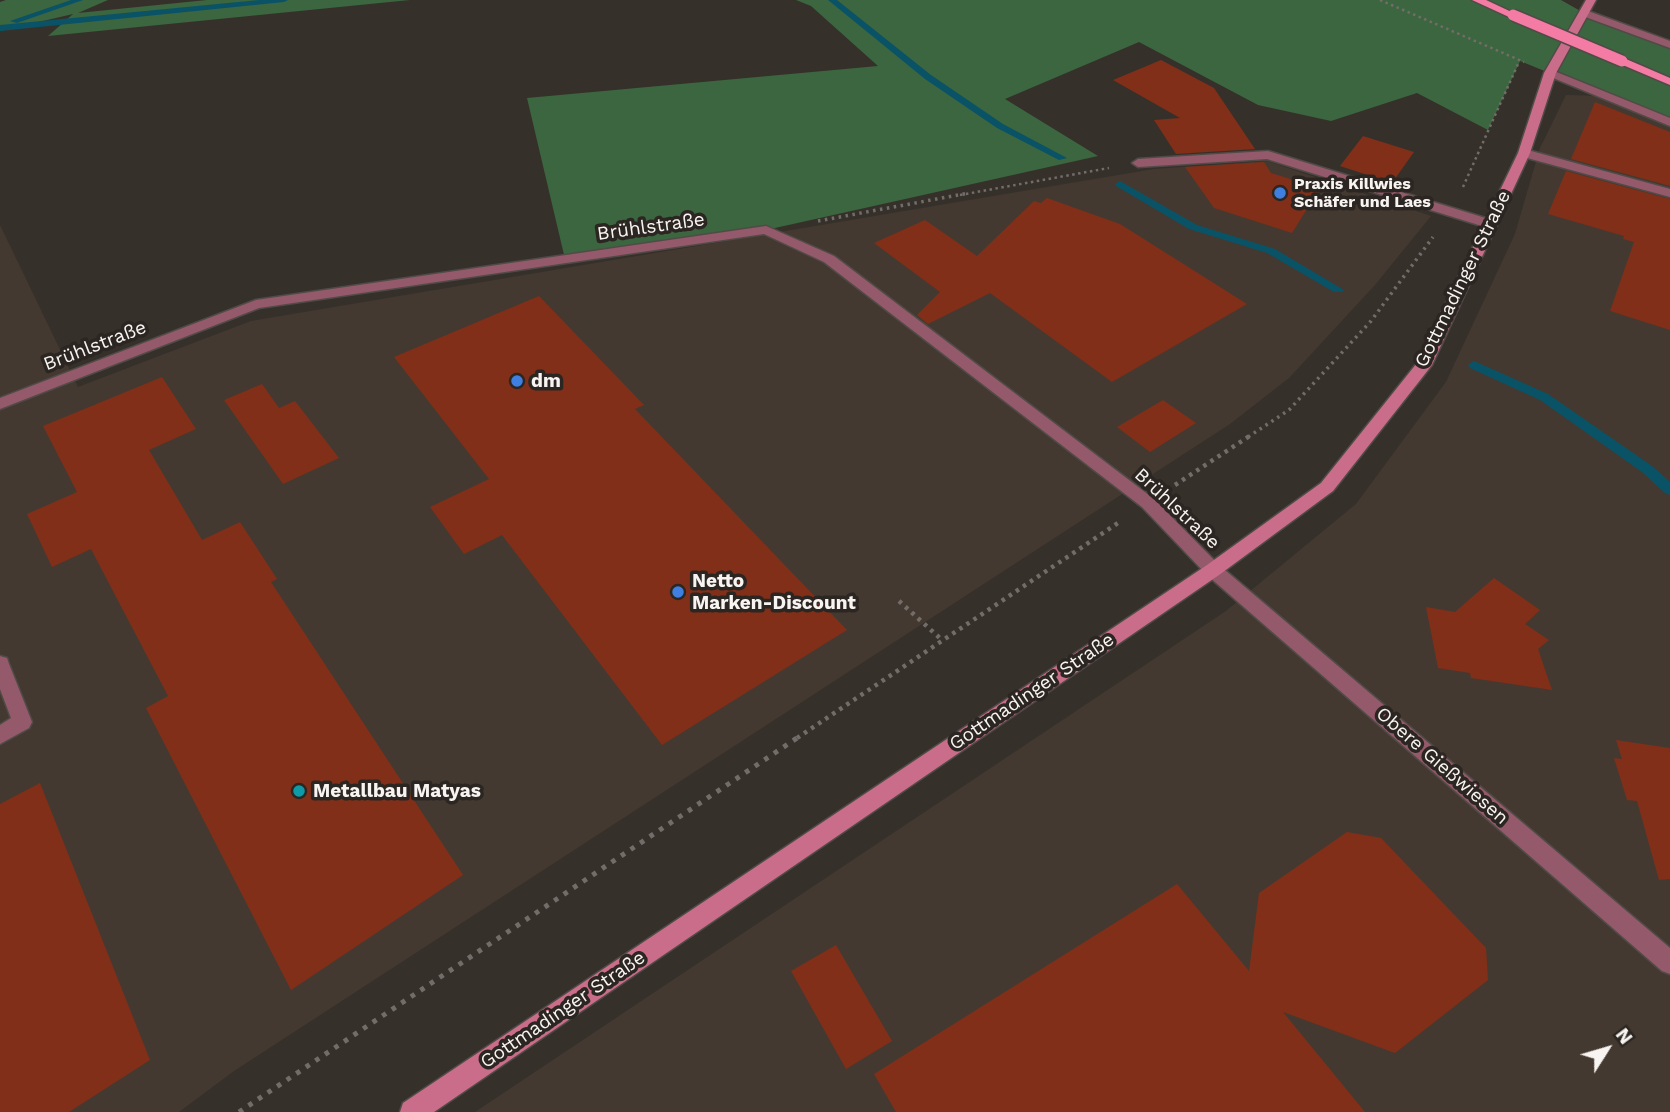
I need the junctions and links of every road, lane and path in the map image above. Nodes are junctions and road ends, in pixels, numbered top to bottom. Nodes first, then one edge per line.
1 (1380, 0) edge
2 (1477, 0) edge
3 (1591, 0) edge
4 (1584, 13) junction
5 (1670, 45) edge
6 (1550, 73) junction
7 (1670, 82) edge
8 (1670, 122) edge
9 (1524, 152) junction
10 (1138, 163) joint
11 (1670, 192) edge
12 (1451, 212) junction
13 (1490, 224) junction
14 (766, 230) junction
15 (0, 404) edge
16 (1148, 503) junction
17 (1213, 570) junction
18 (899, 601) dead end
19 (942, 640) junction
20 (0, 664) edge
21 (0, 735) edge
22 (1670, 963) edge
23 (239, 1112) edge
24 (412, 1112) edge

1 - 12 path
2 - 7 main road, bridge
3 - 4 main road, Gottmadinger Straße
4 - 5 street
4 - 6 main road, Gottmadinger Straße
6 - 8 street
6 - 9 main road, Gottmadinger Straße
9 - 11 street
9 - 13 main road, Gottmadinger Straße
10 - 12 street
10 - 14 path
12 - 13 street
12 - 16 path
13 - 17 main road, Gottmadinger Straße
14 - 15 street, Brühlstraße
14 - 16 street, Brühlstraße
16 - 17 street, Brühlstraße
16 - 19 path
17 - 22 street, Obere Gießwiesen
17 - 24 main road, Gottmadinger Straße
18 - 19 path
19 - 23 path
20 - 21 street

